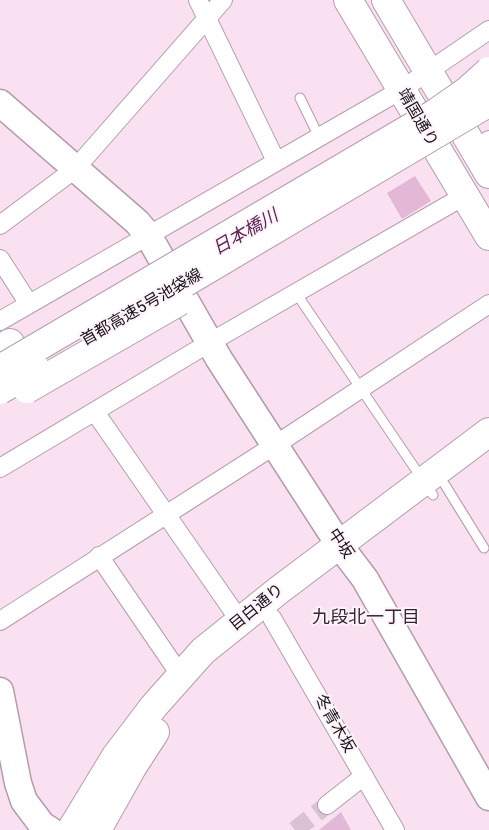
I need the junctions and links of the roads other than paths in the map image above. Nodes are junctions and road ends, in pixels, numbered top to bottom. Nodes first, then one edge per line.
1 (198, 0) edge
2 (223, 0) edge
3 (348, 0) edge
4 (386, 0) edge
5 (207, 19) junction
6 (489, 30) edge
7 (489, 71) edge
8 (432, 77) junction
9 (489, 95) edge
10 (404, 96) junction
11 (300, 98) dead end
12 (457, 99) junction
13 (1, 106) edge
14 (434, 114) junction
15 (319, 137) junction
16 (481, 152) edge
17 (276, 161) junction
18 (75, 169) junction
19 (464, 196) junction
20 (0, 225) edge
21 (148, 235) junction
22 (489, 236) edge
23 (0, 259) edge
24 (296, 293) junction
25 (29, 304) junction
26 (489, 304) edge
27 (0, 321) edge
28 (209, 343) junction
29 (0, 349) edge
30 (0, 368) edge
31 (360, 388) junction
32 (0, 390) edge
33 (0, 404) edge
34 (95, 412) junction
35 (489, 432) edge
36 (274, 445) junction
37 (489, 453) edge
38 (0, 468) edge
39 (434, 487) junction
40 (166, 515) junction
41 (484, 548) dead end
42 (345, 553) junction
43 (99, 556) junction
44 (272, 618) junction
45 (240, 621) junction
46 (0, 622) edge
47 (181, 676) junction
48 (0, 697) edge
49 (364, 776) junction
50 (9, 784) edge
51 (489, 797) edge
52 (327, 805) tunnel mouth
53 (50, 830) edge
54 (72, 830) edge
55 (97, 830) edge
56 (395, 830) edge

1 - 5 street
2 - 5 street
3 - 10 main road, 靖国通り
4 - 8 main road, 靖国通り
5 - 17 street
5 - 18 street
6 - 8 street
7 - 12 main road, 首都高速5号池袋線, bridge
8 - 10 street
8 - 16 main road, 靖国通り, bridge
9 - 12 main road, 首都高速5号池袋線, bridge
9 - 32 main road, 首都高速5号池袋線, bridge
9 - 33 main road, bridge
10 - 15 street
10 - 19 main road, 靖国通り, bridge
11 - 15 lane
12 - 14 main road, 首都高速5号池袋線, bridge
13 - 18 street, 中坂
14 - 29 main road, bridge
14 - 30 main road, 首都高速5号池袋線, bridge
15 - 17 street
17 - 21 street
18 - 20 street
18 - 21 street, 中坂
19 - 22 main road, 靖国通り
19 - 24 street
21 - 25 street
21 - 28 street, 中坂, bridge
23 - 25 street
24 - 28 street
24 - 31 lane
25 - 27 street
26 - 31 street
28 - 34 street
28 - 36 street, 中坂
31 - 36 street
31 - 39 lane
34 - 38 street
34 - 40 street
35 - 39 main road, 目白通り
36 - 40 street
36 - 42 street, 中坂
37 - 39 main road, 目白通り
39 - 41 lane
39 - 42 main road, 目白通り
40 - 43 street
40 - 45 street
42 - 44 main road, 目白通り
42 - 45 main road, 目白通り
42 - 51 street, 中坂
43 - 46 street
43 - 47 street
44 - 49 street, 冬青木坂
44 - 55 main road, 目白通り
45 - 47 main road, 目白通り
47 - 54 main road, 目白通り
48 - 50 street
49 - 52 street
49 - 56 street, 冬青木坂
50 - 53 street

